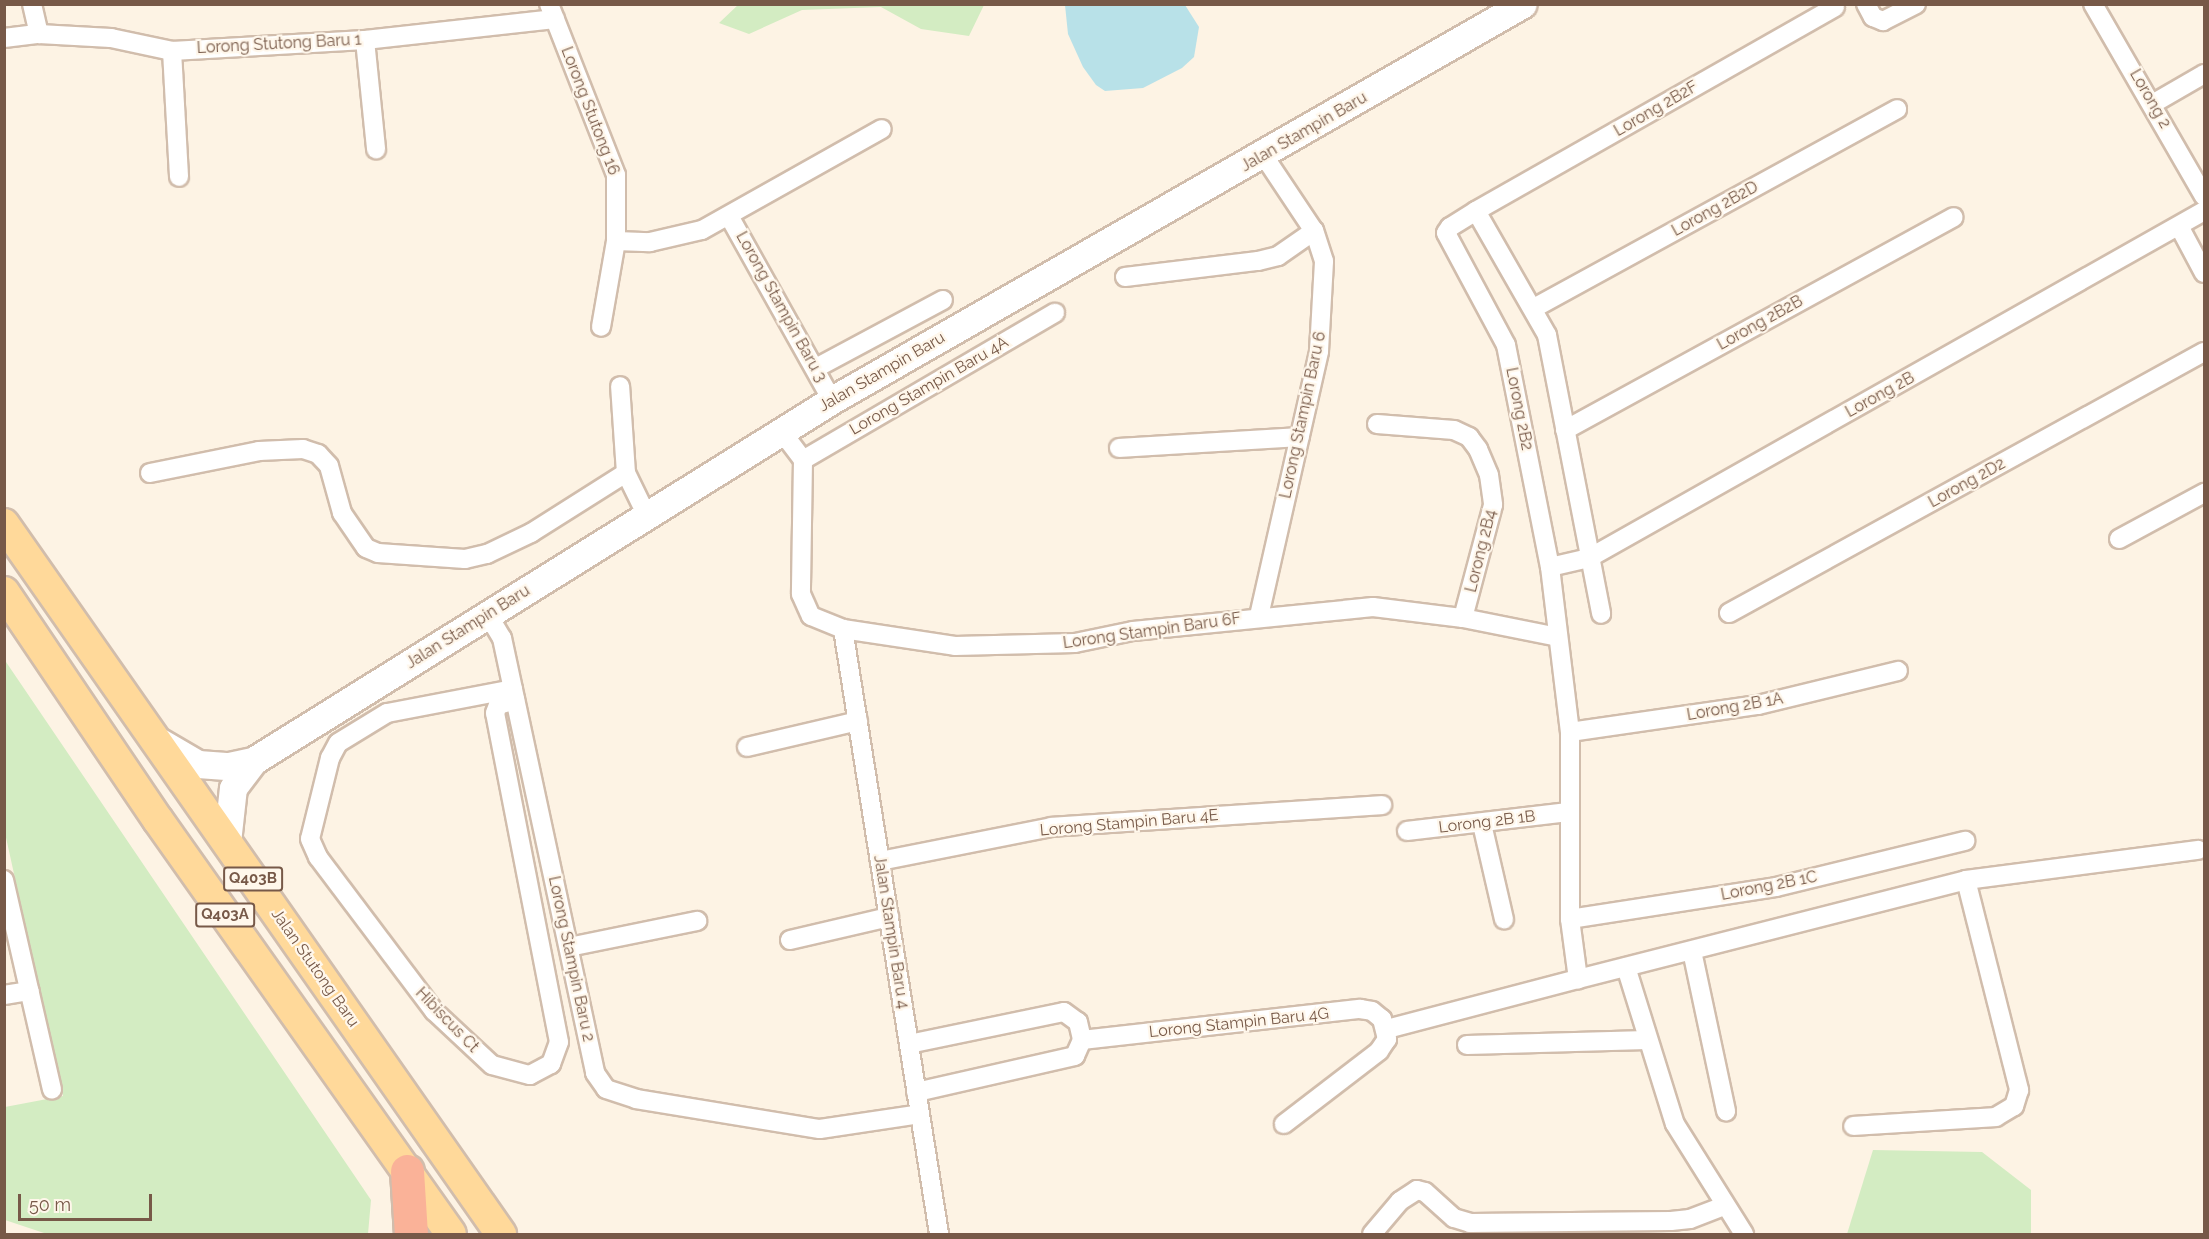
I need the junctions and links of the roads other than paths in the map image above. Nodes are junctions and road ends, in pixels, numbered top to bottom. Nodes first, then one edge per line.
1 (32, 4) edge
2 (1523, 4) edge
3 (1866, 4) edge
4 (1916, 4) edge
5 (2093, 4) edge
6 (1835, 7) dead end
7 (552, 12) edge
8 (39, 34) junction
9 (4, 38) edge
10 (365, 40) junction
11 (172, 51) junction
12 (2205, 74) edge
13 (2154, 103) junction
14 (1897, 109) dead end
15 (882, 129) dead end
16 (376, 149) dead end
17 (1264, 156) junction
18 (179, 177) dead end
19 (2205, 196) edge
20 (1476, 211) junction
21 (2205, 211) edge
22 (729, 216) junction
23 (1954, 217) dead end
24 (2179, 226) junction
25 (1314, 231) junction
26 (615, 241) junction
27 (2205, 273) edge
28 (1125, 277) dead end
29 (942, 300) dead end
30 (1534, 309) junction
31 (1055, 313) dead end
32 (601, 327) dead end
33 (2205, 352) edge
34 (816, 368) junction
35 (620, 386) dead end
36 (832, 400) junction
37 (1377, 424) dead end
38 (1565, 430) junction
39 (782, 432) junction
40 (1300, 437) junction
41 (1119, 448) dead end
42 (803, 460) junction
43 (150, 473) dead end
44 (626, 473) junction
45 (2205, 493) edge
46 (646, 514) junction
47 (4, 524) edge
48 (2120, 539) dead end
49 (1589, 558) junction
50 (1550, 567) junction
51 (8, 601) edge
52 (1729, 613) dead end
53 (1601, 614) dead end
54 (488, 615) junction
55 (1259, 616) junction
56 (1463, 618) junction
57 (843, 629) junction
58 (1558, 637) junction
59 (1898, 671) dead end
60 (514, 695) junction
61 (858, 721) junction
62 (1570, 732) junction
63 (160, 742) junction
64 (747, 747) dead end
65 (253, 761) junction
66 (1382, 805) dead end
67 (1568, 812) junction
68 (1482, 824) junction
69 (1407, 831) dead end
70 (1965, 841) dead end
71 (227, 842) junction
72 (2198, 850) dead end
73 (880, 861) junction
74 (4, 880) edge
75 (1966, 880) junction
76 (889, 917) junction
77 (1504, 919) dead end
78 (1570, 919) junction
79 (697, 921) dead end
80 (790, 939) dead end
81 (568, 947) junction
82 (1692, 951) junction
83 (1626, 967) junction
84 (1578, 979) junction
85 (30, 991) junction
86 (4, 995) edge
87 (1387, 1029) junction
88 (1082, 1040) junction
89 (1647, 1040) junction
90 (909, 1044) junction
91 (1467, 1046) dead end
92 (52, 1090) dead end
93 (916, 1092) junction
94 (1726, 1111) dead end
95 (920, 1114) junction
96 (1284, 1124) dead end
97 (1853, 1126) dead end
98 (407, 1171) junction
99 (1724, 1206) junction
100 (411, 1234) edge
101 (451, 1234) edge
102 (501, 1234) edge
103 (939, 1234) edge
104 (1372, 1234) edge
105 (1744, 1234) edge

1 - 8 street
2 - 17 street, Jalan Stampin Baru
3 - 4 street
5 - 13 street, Lorong 2
6 - 20 street, Lorong 2B2F
7 - 10 street, Lorong Stutong Baru 1
7 - 26 street, Lorong Stutong 16
8 - 9 street, Lorong Stutong Baru 1
8 - 11 street, Lorong Stutong Baru 1
10 - 11 street, Lorong Stutong Baru 1
10 - 16 street
11 - 18 street
12 - 13 street
13 - 19 street, Lorong 2
14 - 30 street, Lorong 2B2D
15 - 22 street
17 - 25 street, Lorong Stampin Baru 6
17 - 36 street, Jalan Stampin Baru
20 - 30 street
20 - 50 street, Lorong 2B2
21 - 24 street, Lorong 2B
22 - 26 street
22 - 34 street, Lorong Stampin Baru 3
23 - 38 street, Lorong 2B2B
24 - 27 street
24 - 49 street, Lorong 2B
25 - 28 street
25 - 40 street, Lorong Stampin Baru 6
26 - 32 street, Lorong Stutong 16
29 - 34 street
30 - 38 street
31 - 42 street, Lorong Stampin Baru 4A
33 - 52 street, Lorong 2D2
34 - 36 street, Lorong Stampin Baru 3
35 - 44 street
36 - 39 street, Jalan Stampin Baru
37 - 56 street, Lorong 2B4
38 - 49 street
39 - 42 street
39 - 46 street, Jalan Stampin Baru
40 - 41 street
40 - 55 street, Lorong Stampin Baru 6
42 - 57 street, Lorong Stampin Baru 6F
43 - 44 street
44 - 46 street
45 - 48 street
46 - 54 street, Jalan Stampin Baru
47 - 63 main road, Jalan Stutong Baru / Q403B
49 - 50 street, Lorong 2B
49 - 53 street
50 - 58 street, Lorong 2B2
51 - 98 main road, Q403A
54 - 60 street, Lorong Stampin Baru 2
54 - 65 street, Jalan Stampin Baru
55 - 56 street, Lorong Stampin Baru 6F
55 - 57 street, Lorong Stampin Baru 6F
56 - 58 street, Lorong Stampin Baru 6F
57 - 61 street, Jalan Stampin Baru 4
58 - 62 street, Lorong 2B2
59 - 62 street, Lorong 2B 1A
60 - 60 street, Hibiscus Ct
60 - 81 street, Lorong Stampin Baru 2
61 - 64 street
61 - 73 street, Jalan Stampin Baru 4
62 - 67 street, Lorong 2B2
63 - 65 street, Jalan Stampin Baru
63 - 71 main road, Jalan Stutong Baru / Q403B
65 - 71 street, Jalan Stampin Baru
66 - 73 street, Lorong Stampin Baru 4E
67 - 68 street, Lorong 2B 1B
67 - 78 street, Lorong 2B2
68 - 69 street, Lorong 2B 1B
68 - 77 street
70 - 78 street, Lorong 2B 1C
71 - 102 main road, Jalan Stutong Baru / Q403B
72 - 75 street
73 - 76 street, Jalan Stampin Baru 4
74 - 85 street
75 - 82 street
75 - 97 street
76 - 80 street
76 - 90 street, Jalan Stampin Baru 4
78 - 84 street, Lorong 2B2
79 - 81 street
81 - 95 street, Lorong Stampin Baru 2
82 - 83 street
82 - 94 street
83 - 84 street
83 - 89 street
84 - 87 street
85 - 86 street
85 - 92 street
87 - 88 street, Lorong Stampin Baru 4G
87 - 96 street
88 - 90 street
88 - 93 street
89 - 91 street
89 - 99 street
90 - 93 street, Jalan Stampin Baru 4
93 - 95 street, Jalan Stampin Baru 4
95 - 103 street, Jalan Stampin Baru 4
98 - 100 highway
98 - 101 main road, Q403A
99 - 104 street
99 - 105 street

